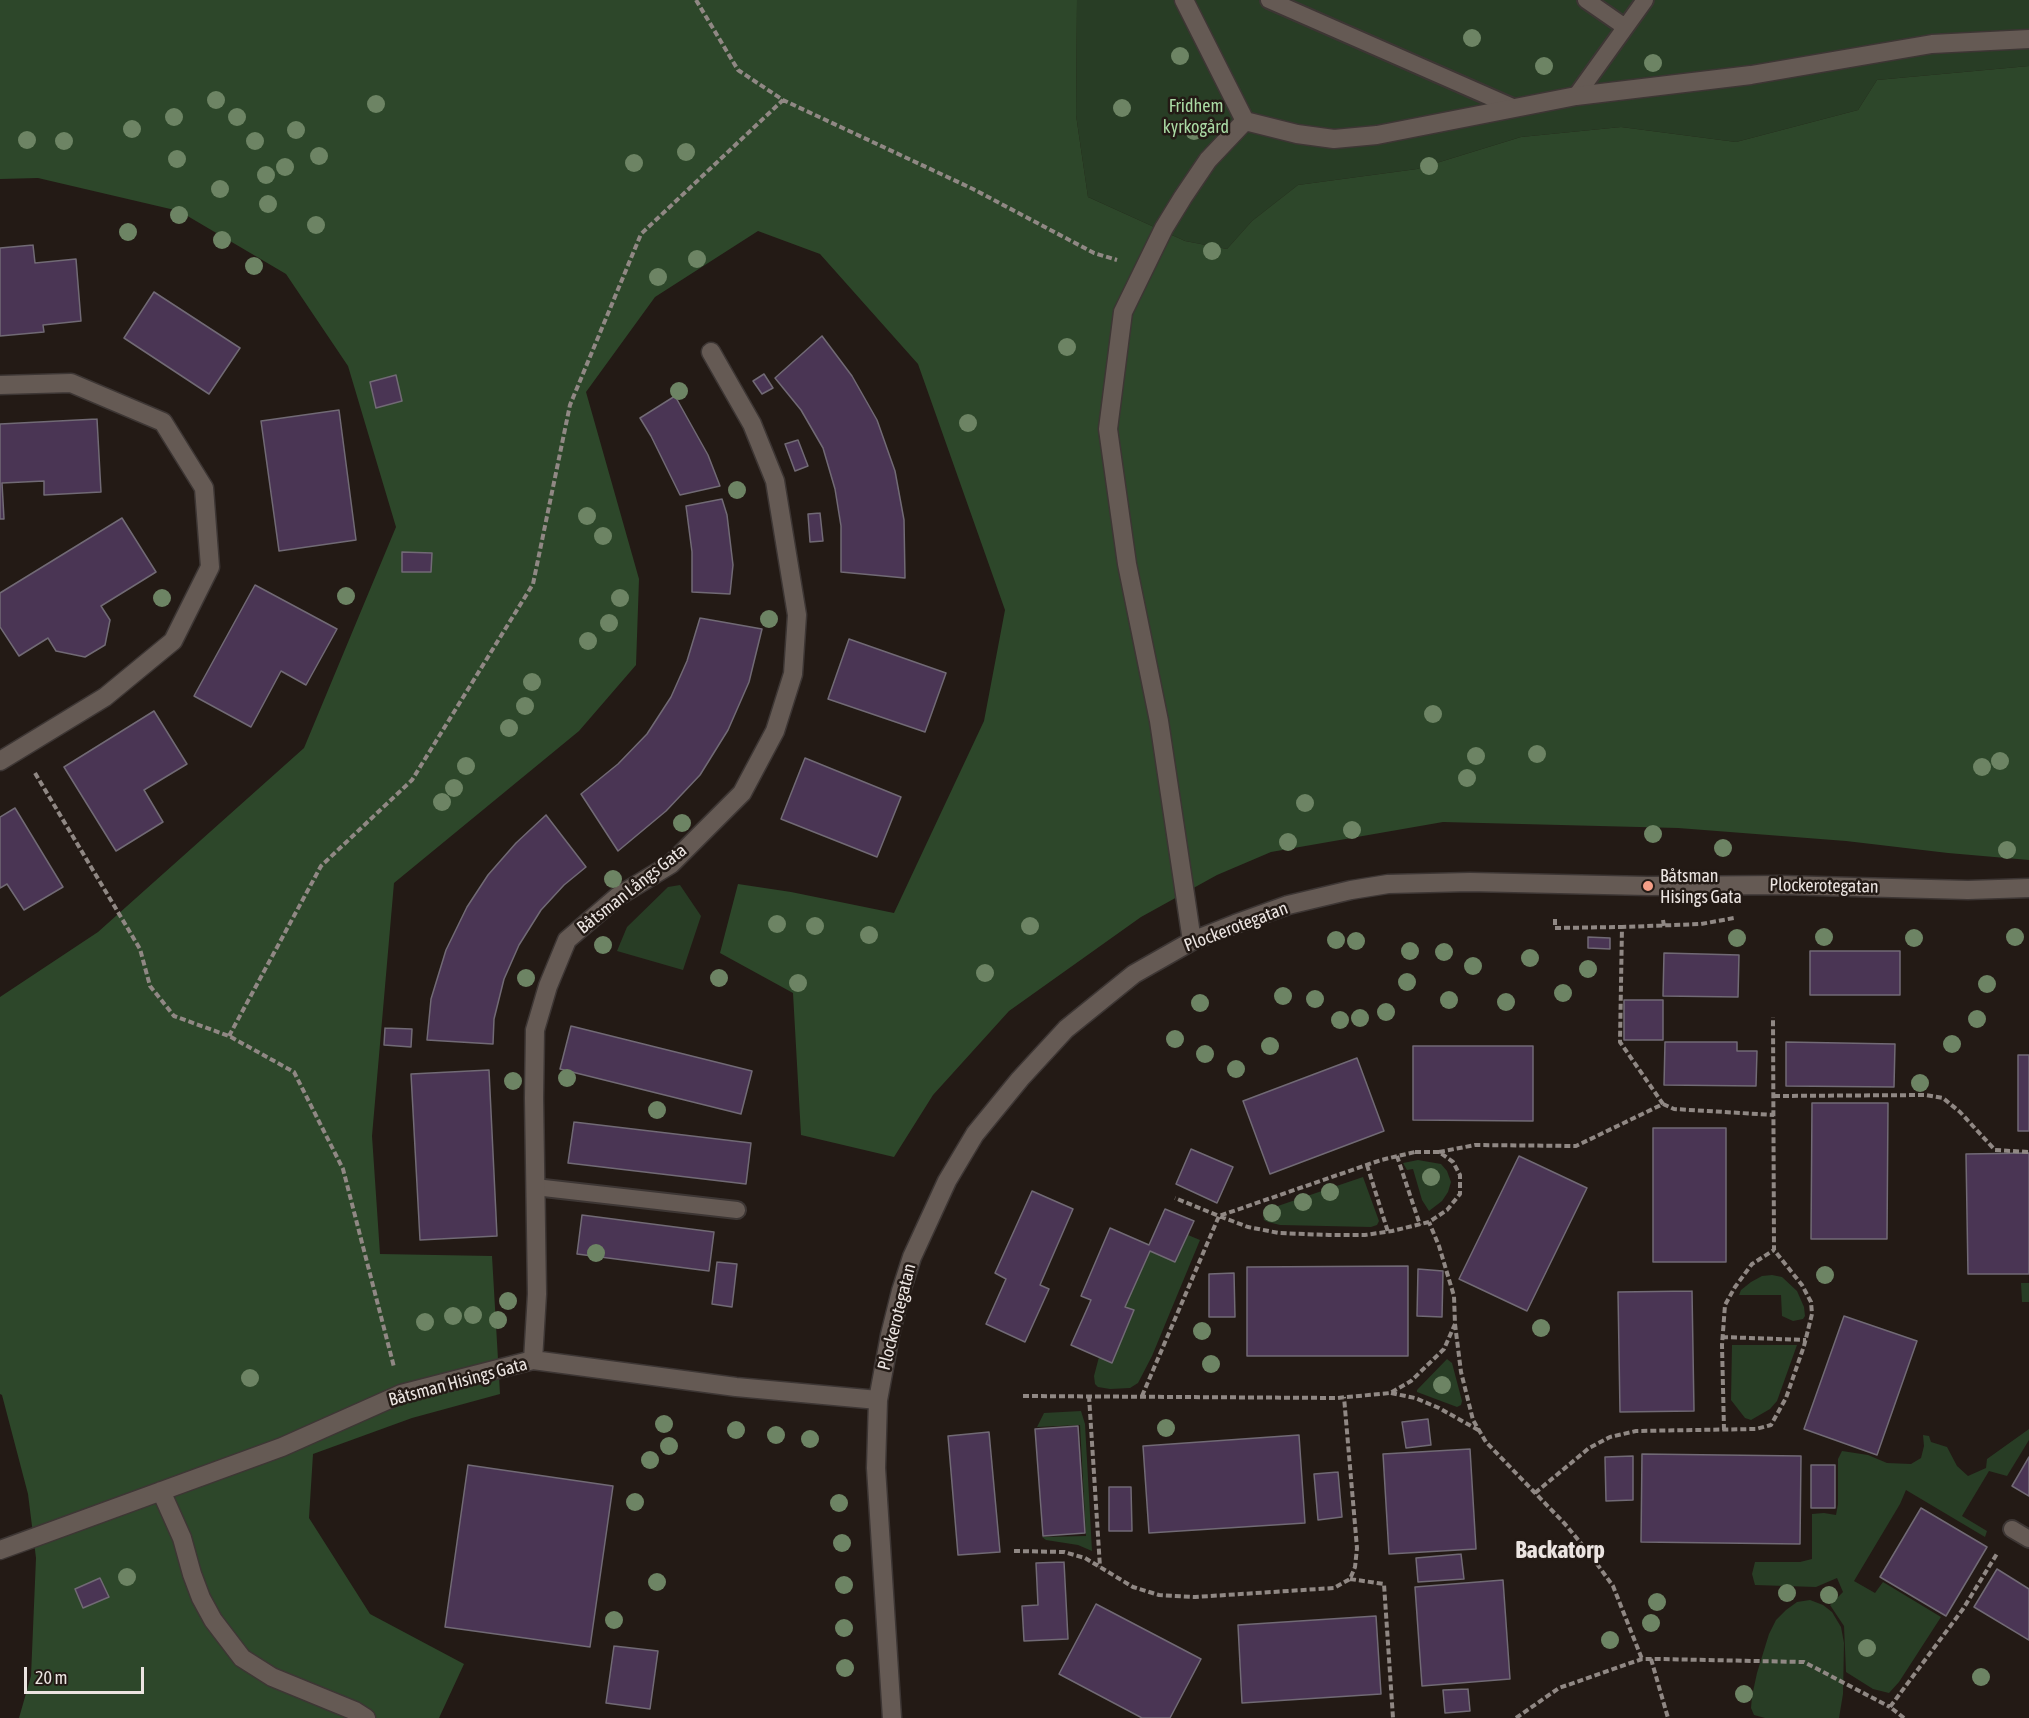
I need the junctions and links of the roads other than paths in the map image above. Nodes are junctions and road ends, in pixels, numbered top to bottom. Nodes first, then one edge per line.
1 (1184, 0) edge
2 (1269, 0) edge
3 (1586, 0) edge
4 (1645, 0) edge
5 (1625, 27) junction
6 (2029, 39) edge
7 (1576, 96) junction
8 (1515, 108) junction
9 (1245, 121) junction
10 (711, 352) dead end
11 (0, 385) edge
12 (0, 761) edge
13 (2029, 888) edge
14 (1192, 941) junction
15 (535, 1187) junction
16 (737, 1210) dead end
17 (533, 1360) junction
18 (878, 1400) junction
19 (161, 1491) junction
20 (2012, 1529) road end
21 (2029, 1539) edge
22 (0, 1550) edge
23 (366, 1718) edge
24 (892, 1718) edge

1 - 9 street
2 - 8 lane
3 - 5 lane
4 - 5 lane
5 - 7 lane
6 - 7 street
7 - 8 street
8 - 9 street
9 - 14 street
10 - 15 street, Båtsman Långs Gata
11 - 12 street
13 - 14 street, Plockerotegatan
14 - 18 street, Plockerotegatan
15 - 16 lane
15 - 17 street, Båtsman Långs Gata
17 - 18 street, Båtsman Hisings Gata
17 - 19 street, Båtsman Hisings Gata
18 - 24 street, Plockerotegatan
19 - 22 street, Båtsman Hisings Gata
19 - 23 street
20 - 21 lane

